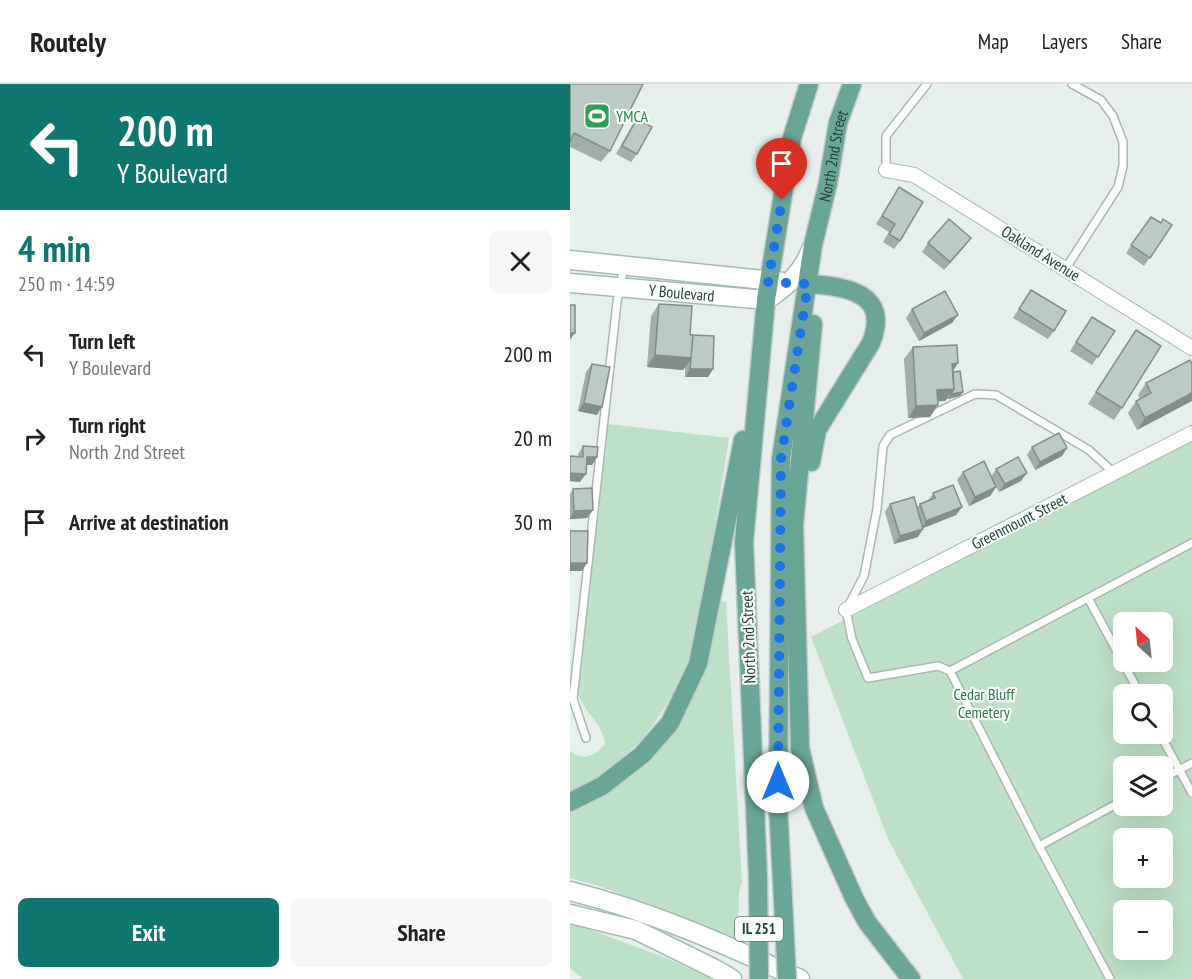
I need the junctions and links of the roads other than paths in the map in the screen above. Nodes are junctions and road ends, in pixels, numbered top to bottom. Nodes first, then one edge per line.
1 (809, 84) edge
2 (852, 84) edge
3 (927, 84) edge
4 (1072, 84) edge
5 (886, 170) joint
6 (813, 245) junction
7 (570, 260) edge
8 (624, 266) junction
9 (1066, 268) junction
10 (789, 282) junction
11 (570, 283) edge
12 (808, 284) junction
13 (620, 286) junction
14 (767, 291) junction
15 (761, 341) junction
16 (1192, 348) edge
17 (1192, 432) edge
18 (1114, 473) junction
19 (1192, 543) edge
20 (796, 570) junction
21 (1088, 598) junction
22 (846, 610) junction
23 (950, 671) junction
24 (1135, 684) edge
25 (586, 738) dead end
26 (1166, 744) edge
27 (1192, 763) edge
28 (1180, 770) junction
29 (1173, 774) edge
30 (1192, 793) edge
31 (570, 802) edge
32 (1113, 806) edge
33 (1039, 846) junction
34 (570, 891) edge
35 (570, 914) edge
36 (717, 940) junction
37 (732, 979) edge
38 (759, 979) edge
39 (773, 979) edge
40 (787, 979) edge
41 (800, 979) edge
42 (911, 979) edge
43 (1110, 979) edge

1 - 14 main road, North 2nd Street / IL 251
2 - 6 main road, North 2nd Street / IL 251
3 - 5 lane
4 - 9 lane
5 - 9 street, Oakland Avenue
6 - 10 main road
6 - 12 main road, North 2nd Street / IL 251
7 - 8 main road, Y Boulevard
8 - 13 lane
8 - 14 main road, Y Boulevard
9 - 16 street, Oakland Avenue
10 - 12 main road, Y Boulevard
10 - 14 main road, Y Boulevard
11 - 13 main road, Y Boulevard
12 - 20 main road
12 - 20 main road
12 - 40 main road, North 2nd Street / IL 251, bridge
13 - 14 main road, Y Boulevard
13 - 25 lane
14 - 15 main road, North 2nd Street / IL 251
15 - 31 main road
15 - 38 main road, North 2nd Street / IL 251, bridge
17 - 18 street, Greenmount Street
18 - 22 street, Greenmount Street
18 - 22 lane
19 - 21 lane
20 - 42 main road
21 - 23 lane
21 - 24 lane
22 - 23 lane
23 - 33 lane
26 - 28 lane
27 - 28 lane
28 - 29 lane
28 - 30 lane
32 - 33 lane
33 - 43 lane
34 - 36 main road
35 - 37 main road
36 - 39 main road
36 - 41 main road

